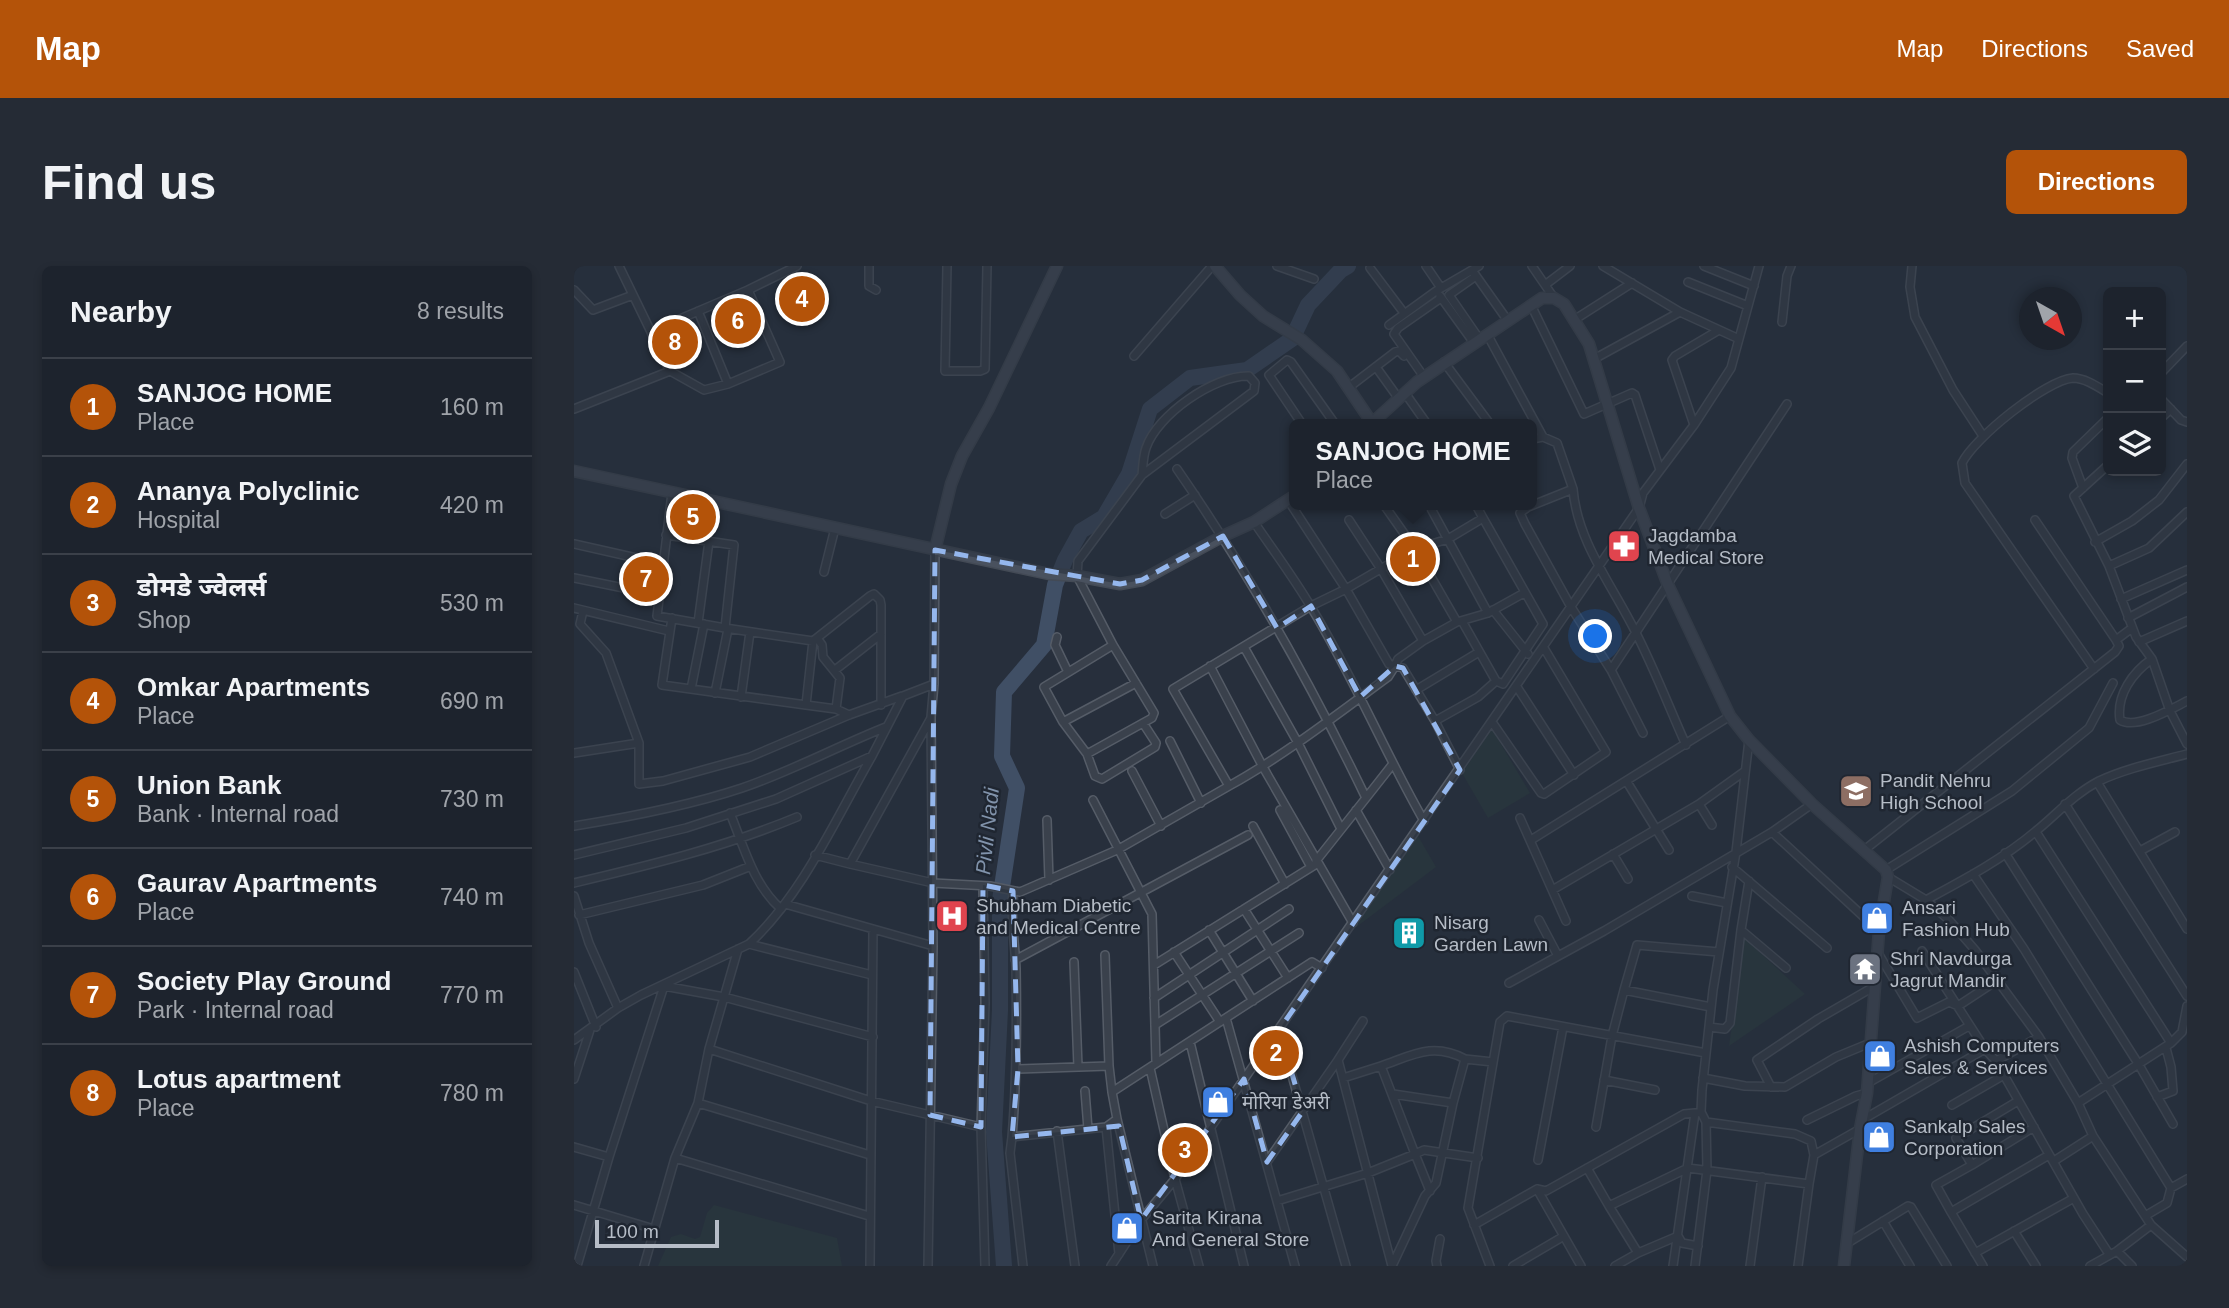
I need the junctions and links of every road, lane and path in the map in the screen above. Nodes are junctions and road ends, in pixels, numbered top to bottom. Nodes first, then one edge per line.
1 (619, 266) edge
2 (797, 266) edge
3 (869, 266) edge
4 (947, 266) edge
5 (987, 266) edge
6 (1058, 266) edge
7 (1213, 266) edge
8 (1277, 266) edge
9 (1426, 266) edge
10 (1532, 266) edge
11 (1570, 266) edge
12 (1603, 266) edge
13 (1704, 266) edge
14 (1759, 266) edge
15 (1791, 266) edge
16 (1912, 266) edge
17 (1370, 268) dead end
18 (1476, 271) edge
19 (1314, 279) dead end
20 (1688, 282) dead end
21 (1632, 283) junction
22 (1545, 285) junction
23 (1754, 286) junction
24 (574, 290) edge
25 (748, 290) junction
26 (876, 290) dead end
27 (1440, 292) junction
28 (633, 295) junction
29 (1554, 298) junction
30 (1531, 305) junction
31 (1748, 306) junction
32 (698, 312) junction
33 (1680, 312) junction
34 (1404, 313) junction
35 (1508, 320) junction
36 (1574, 320) junction
37 (675, 321) dead end
38 (1782, 322) dead end
39 (1389, 325) dead end
40 (1719, 330) junction
41 (1480, 339) junction
42 (1740, 339) junction
43 (2187, 346) edge
44 (1134, 356) dead end
45 (1594, 359) junction
46 (1444, 362) junction
47 (1376, 367) junction
48 (2166, 368) edge
49 (670, 371) junction
50 (1423, 378) junction
51 (728, 384) junction
52 (1349, 388) junction
53 (2103, 390) edge
54 (1402, 396) junction
55 (1607, 402) junction
56 (1787, 404) dead end
57 (2166, 404) edge
58 (574, 409) edge
59 (2171, 410) junction
60 (2166, 414) edge
61 (1300, 419) edge
62 (1331, 419) edge
63 (1369, 419) edge
64 (1377, 419) edge
65 (1423, 419) edge
66 (1486, 419) edge
67 (1531, 419) edge
68 (2187, 422) edge
69 (2103, 423) edge
70 (1693, 425) junction
71 (1537, 428) edge
72 (1983, 436) junction
73 (1543, 437) junction
74 (1537, 438) edge
75 (2187, 464) edge
76 (1177, 469) dead end
77 (1660, 470) junction
78 (2103, 470) edge
79 (574, 471) edge
80 (1142, 475) junction
81 (2083, 488) junction
82 (1573, 489) junction
83 (672, 493) junction
84 (1195, 495) junction
85 (1289, 499) edge
86 (1537, 503) edge
87 (1639, 508) junction
88 (1298, 510) edge
89 (1388, 510) edge
90 (1432, 510) edge
91 (1479, 510) edge
92 (1523, 510) edge
93 (2187, 512) edge
94 (1165, 514) dead end
95 (1483, 518) junction
96 (1349, 520) dead end
97 (2035, 520) dead end
98 (1254, 522) junction
99 (835, 528) junction
100 (666, 535) junction
101 (1223, 536) junction
102 (1448, 539) junction
103 (709, 541) junction
104 (2095, 542) junction
105 (574, 544) edge
106 (1415, 549) junction
107 (935, 550) junction
108 (663, 564) junction
109 (1599, 566) junction
110 (2109, 566) junction
111 (1381, 569) junction
112 (2187, 570) edge
113 (824, 572) dead end
114 (1077, 576) junction
115 (574, 578) edge
116 (1668, 584) junction
117 (2187, 587) edge
118 (1346, 589) junction
119 (1524, 593) junction
120 (658, 596) junction
121 (2122, 600) junction
122 (1311, 606) junction
123 (1571, 607) junction
124 (574, 608) edge
125 (583, 611) junction
126 (1491, 611) junction
127 (672, 618) junction
128 (2128, 618) junction
129 (2187, 621) edge
130 (1459, 622) junction
131 (701, 624) junction
132 (1277, 628) junction
133 (2132, 628) junction
134 (726, 629) junction
135 (669, 631) junction
136 (750, 632) junction
137 (1636, 632) junction
138 (881, 634) junction
139 (1057, 638) dead end
140 (815, 639) junction
141 (2116, 640) junction
142 (1423, 641) junction
143 (2139, 642) junction
144 (1113, 645) junction
145 (1244, 647) junction
146 (1544, 648) junction
147 (1525, 651) junction
148 (1479, 652) junction
149 (2152, 659) junction
150 (1534, 660) junction
151 (1210, 666) junction
152 (1395, 666) junction
153 (2094, 669) junction
154 (835, 670) junction
155 (1611, 670) junction
156 (1068, 672) junction
157 (1136, 682) junction
158 (1500, 682) junction
159 (2113, 683) dead end
160 (934, 684) junction
161 (691, 689) junction
162 (1515, 689) junction
163 (1416, 690) junction
164 (715, 693) junction
165 (903, 696) junction
166 (741, 697) junction
167 (1360, 697) junction
168 (2187, 701) edge
169 (806, 705) junction
170 (881, 705) junction
171 (836, 709) junction
172 (2170, 710) junction
173 (849, 715) junction
174 (1730, 716) junction
175 (931, 717) junction
176 (1328, 720) junction
177 (1435, 721) junction
178 (1063, 722) junction
179 (1492, 722) junction
180 (1143, 723) junction
181 (887, 727) junction
182 (1643, 733) dead end
183 (1749, 740) junction
184 (1170, 741) dead end
185 (639, 743) junction
186 (1298, 743) junction
187 (1686, 744) junction
188 (2187, 744) edge
189 (574, 753) edge
190 (1087, 754) junction
191 (2187, 754) edge
192 (872, 756) junction
193 (1392, 765) junction
194 (1263, 767) junction
195 (1460, 770) junction
196 (1132, 771) dead end
197 (1745, 771) junction
198 (1574, 775) junction
199 (1627, 782) junction
200 (2097, 782) junction
201 (1229, 786) junction
202 (1366, 798) junction
203 (1093, 800) dead end
204 (1202, 803) junction
205 (1699, 804) junction
206 (1812, 804) junction
207 (2064, 804) junction
208 (1280, 810) dead end
209 (1356, 810) junction
210 (730, 813) junction
211 (797, 817) dead end
212 (1520, 818) dead end
213 (1047, 820) dead end
214 (1424, 821) junction
215 (1712, 825) dead end
216 (574, 826) edge
217 (1161, 826) junction
218 (1253, 826) dead end
219 (1341, 829) junction
220 (1657, 830) junction
221 (1772, 832) junction
222 (2036, 832) junction
223 (2175, 832) dead end
224 (1248, 835) dead end
225 (740, 839) junction
226 (1531, 840) junction
227 (1117, 850) junction
228 (1669, 850) dead end
229 (1863, 851) junction
230 (2140, 851) junction
231 (1736, 852) junction
232 (2005, 853) junction
233 (1613, 854) junction
234 (574, 855) edge
235 (815, 855) junction
236 (850, 864) junction
237 (1315, 864) junction
238 (751, 866) junction
239 (1732, 867) junction
240 (1390, 870) junction
241 (1887, 874) junction
242 (1973, 874) junction
243 (1628, 879) dead end
244 (1049, 880) junction
245 (1749, 881) junction
246 (574, 883) edge
247 (933, 883) junction
248 (1285, 884) junction
249 (986, 886) junction
250 (1553, 890) junction
251 (1009, 891) junction
252 (1140, 893) junction
253 (574, 896) edge
254 (1692, 896) dead end
255 (1926, 900) junction
256 (1727, 903) junction
257 (783, 907) junction
258 (1244, 909) junction
259 (1289, 909) dead end
260 (579, 915) junction
261 (1539, 920) dead end
262 (1566, 921) dead end
263 (1353, 923) junction
264 (873, 929) junction
265 (2187, 929) edge
266 (1209, 930) junction
267 (1258, 930) junction
268 (1741, 930) junction
269 (1879, 931) junction
270 (1299, 933) dead end
271 (749, 944) junction
272 (933, 946) junction
273 (1827, 948) dead end
274 (737, 949) junction
275 (1270, 949) junction
276 (1922, 951) dead end
277 (1174, 952) junction
278 (1719, 952) junction
279 (1223, 953) junction
280 (1878, 953) junction
281 (1105, 955) dead end
282 (1558, 956) junction
283 (1015, 960) junction
284 (1074, 962) dead end
285 (1153, 965) junction
286 (1322, 968) junction
287 (1786, 968) dead end
288 (574, 972) edge
289 (1235, 972) junction
290 (1189, 974) junction
291 (872, 975) junction
292 (1288, 978) junction
293 (1996, 981) junction
294 (1509, 983) dead end
295 (664, 986) junction
296 (1875, 986) junction
297 (1624, 990) junction
298 (1202, 994) junction
299 (723, 996) junction
300 (2187, 996) edge
301 (1154, 998) junction
302 (1253, 1001) junction
303 (1958, 1006) junction
304 (2187, 1006) edge
305 (1711, 1007) junction
306 (618, 1008) junction
307 (1223, 1020) junction
308 (1363, 1021) dead end
309 (1155, 1025) junction
310 (1969, 1026) junction
311 (1563, 1027) junction
312 (1709, 1027) junction
313 (593, 1028) junction
314 (1279, 1030) junction
315 (1612, 1036) junction
316 (873, 1037) junction
317 (2039, 1037) junction
318 (574, 1041) edge
319 (1190, 1042) junction
320 (1870, 1042) junction
321 (2169, 1046) junction
322 (709, 1049) junction
323 (1985, 1049) junction
324 (1706, 1054) junction
325 (1465, 1059) junction
326 (1338, 1060) junction
327 (1996, 1061) junction
328 (1493, 1062) junction
329 (2139, 1065) junction
330 (1109, 1066) junction
331 (1153, 1066) junction
332 (1381, 1066) junction
333 (1078, 1067) junction
334 (1018, 1069) junction
335 (2004, 1075) junction
336 (1703, 1078) junction
337 (574, 1079) edge
338 (1244, 1079) junction
339 (1343, 1079) junction
340 (1604, 1080) junction
341 (2106, 1084) junction
342 (1771, 1087) junction
343 (1868, 1088) junction
344 (1655, 1090) dead end
345 (1085, 1091) dead end
346 (1112, 1092) junction
347 (1393, 1094) junction
348 (2158, 1097) junction
349 (871, 1101) junction
350 (2018, 1101) junction
351 (698, 1103) junction
352 (1453, 1103) junction
353 (2078, 1103) junction
354 (1952, 1105) dead end
355 (1303, 1111) junction
356 (1698, 1113) junction
357 (930, 1115) junction
358 (1117, 1119) junction
359 (1807, 1120) dead end
360 (1706, 1122) junction
361 (2172, 1124) dead end
362 (1861, 1125) junction
363 (981, 1127) junction
364 (1106, 1127) junction
365 (1596, 1127) dead end
366 (2034, 1127) junction
367 (1088, 1129) junction
368 (1210, 1129) junction
369 (1057, 1131) junction
370 (2093, 1136) junction
371 (1012, 1137) junction
372 (574, 1147) edge
373 (1444, 1151) junction
374 (1415, 1154) junction
375 (870, 1155) junction
376 (1814, 1155) junction
377 (610, 1157) junction
378 (675, 1158) junction
379 (1478, 1158) junction
380 (2052, 1158) junction
381 (1538, 1160) dead end
382 (1266, 1162) junction
383 (1972, 1165) junction
384 (1587, 1168) junction
385 (1688, 1168) junction
386 (1707, 1170) junction
387 (1368, 1172) junction
388 (1762, 1177) junction
389 (1175, 1179) junction
390 (2187, 1179) edge
391 (1809, 1184) junction
392 (1324, 1187) junction
393 (2171, 1188) junction
394 (1537, 1189) junction
395 (1430, 1191) junction
396 (2074, 1198) junction
397 (1277, 1201) junction
398 (574, 1205) edge
399 (1609, 1206) junction
400 (594, 1211) junction
401 (1951, 1212) junction
402 (869, 1216) junction
403 (2145, 1216) junction
404 (1471, 1219) junction
405 (1141, 1220) junction
406 (1883, 1221) junction
407 (2151, 1225) junction
408 (654, 1229) junction
409 (2014, 1231) junction
410 (1564, 1236) junction
411 (1678, 1236) junction
412 (1440, 1239) dead end
413 (1846, 1244) junction
414 (1698, 1245) junction
415 (2113, 1252) junction
416 (1638, 1253) junction
417 (1975, 1253) junction
418 (1119, 1254) junction
419 (2187, 1257) edge
420 (1846, 1264) edge
421 (577, 1266) edge
422 (645, 1266) edge
423 (870, 1266) edge
424 (928, 1266) edge
425 (985, 1266) edge
426 (1023, 1266) edge
427 (1074, 1266) edge
428 (1111, 1266) edge
429 (1153, 1266) edge
430 (1199, 1266) edge
431 (1244, 1266) edge
432 (1295, 1266) edge
433 (1346, 1266) edge
434 (1392, 1266) edge
435 (1437, 1266) edge
436 (1490, 1266) edge
437 (1513, 1266) edge
438 (1581, 1266) edge
439 (1615, 1266) edge
440 (1673, 1266) edge
441 (1695, 1266) edge
442 (1749, 1266) edge
443 (1798, 1266) edge
444 (1910, 1266) edge
445 (1947, 1266) edge
446 (1983, 1266) edge
447 (2036, 1266) edge
448 (2090, 1266) edge
449 (2133, 1266) edge

1 - 28 street
2 - 25 street
3 - 26 street
4 - 5 street
6 - 107 street
7 - 44 street
7 - 52 street
8 - 19 street
9 - 27 street
10 - 22 street
11 - 22 street
12 - 21 street
13 - 23 street
14 - 23 street
15 - 38 street
16 - 72 street
17 - 34 street
18 - 27 street
18 - 35 street
18 - 41 street
20 - 31 street
21 - 33 street
21 - 36 street
22 - 29 street
23 - 31 street
24 - 28 street
25 - 32 street
25 - 51 street
27 - 34 street
27 - 41 street
27 - 50 street
28 - 49 street
29 - 30 street
29 - 36 street
30 - 35 street
30 - 55 street
31 - 42 street
32 - 37 street
32 - 51 street
33 - 40 street
33 - 45 street
34 - 39 street
35 - 41 street
36 - 45 street
40 - 42 street
40 - 70 street
41 - 46 street
41 - 67 street
42 - 70 street
43 - 48 street
45 - 55 street
46 - 50 street
46 - 66 street
47 - 50 street
47 - 52 street
47 - 54 street
49 - 51 street
49 - 58 street
50 - 54 street
52 - 63 street
53 - 72 street
54 - 64 street
54 - 65 street
55 - 77 street
55 - 87 street
56 - 116 street
57 - 59 street
59 - 60 street
59 - 68 street
61 - 62 street
69 - 81 street
70 - 77 street
71 - 73 street
72 - 153 street
73 - 74 street
73 - 82 street
75 - 104 street
76 - 84 street
77 - 87 street
78 - 81 street
79 - 83 street
80 - 80 street
80 - 114 street
81 - 104 street
82 - 86 street
82 - 109 street
83 - 99 street
83 - 100 street
84 - 94 street
84 - 101 street
85 - 98 street
87 - 109 street
87 - 116 street
88 - 118 street
89 - 106 street
90 - 102 street
91 - 95 street
92 - 123 street
93 - 110 street
95 - 102 street
95 - 119 street
96 - 111 street
97 - 141 street
98 - 101 street
98 - 122 street
99 - 107 street
99 - 113 street
100 - 103 street
100 - 108 street
101 - 114 street
101 - 132 street
102 - 106 street
102 - 126 street
103 - 131 street
103 - 134 street
104 - 110 street
105 - 108 street
106 - 111 street
106 - 130 street
107 - 114 street
107 - 160 street
108 - 120 street
109 - 123 street
109 - 137 street
110 - 121 street
111 - 118 street
111 - 142 street
112 - 121 street
114 - 144 street
115 - 120 street
116 - 137 street
116 - 174 street
117 - 128 street
118 - 122 street
118 - 152 street
119 - 126 street
119 - 147 street
120 - 127 street
121 - 128 street
122 - 132 street
122 - 167 street
123 - 146 street
123 - 155 street
124 - 125 street
125 - 135 street
125 - 185 street
126 - 130 street
126 - 147 street
127 - 131 street
127 - 135 street
128 - 133 street
129 - 143 street
130 - 142 street
130 - 148 street
131 - 134 street
131 - 161 street
132 - 145 street
132 - 176 street
133 - 141 street
133 - 143 street
134 - 136 street
134 - 164 street
135 - 161 street
136 - 140 street
136 - 166 street
137 - 155 street
137 - 187 street
138 - 140 street
138 - 154 street
138 - 170 street
139 - 156 street
140 - 154 street
140 - 169 street
141 - 153 street
142 - 152 street
143 - 149 street
144 - 156 street
144 - 157 street
145 - 151 street
145 - 186 street
146 - 150 street
146 - 198 street
147 - 150 street
147 - 158 street
148 - 158 street
148 - 163 street
149 - 172 street
149 - 172 street
150 - 162 street
151 - 194 street
151 - 201 street
152 - 163 street
152 - 167 street
153 - 229 street
154 - 171 street
155 - 182 street
156 - 178 street
157 - 178 street
157 - 180 street
158 - 162 street
158 - 177 street
159 - 241 street
160 - 165 street
160 - 175 street
161 - 164 street
162 - 179 street
162 - 198 street
163 - 177 street
164 - 166 street
165 - 170 street
165 - 181 street
166 - 169 street
167 - 176 street
167 - 193 street
168 - 172 street
169 - 171 street
170 - 173 street
171 - 173 street
172 - 188 street
173 - 185 street
174 - 183 street
174 - 187 street
175 - 236 street
175 - 247 street
176 - 186 street
176 - 202 street
177 - 195 street
178 - 190 street
179 - 195 street
179 - 198 street
180 - 190 street
180 - 190 street
181 - 192 street
181 - 216 street
183 - 197 street
183 - 206 street
184 - 204 street
185 - 189 street
186 - 194 street
186 - 219 street
187 - 199 street
191 - 200 street
192 - 210 street
192 - 235 street
193 - 202 street
193 - 214 street
194 - 201 street
194 - 237 street
195 - 214 street
196 - 217 street
197 - 205 street
197 - 231 street
199 - 220 street
199 - 226 street
200 - 207 street
200 - 230 street
201 - 204 street
202 - 209 street
203 - 227 street
204 - 217 street
205 - 215 street
205 - 220 street
206 - 221 street
206 - 229 street
207 - 222 street
207 - 300 street
208 - 237 street
209 - 219 street
209 - 240 street
210 - 225 street
210 - 234 street
211 - 225 street
212 - 226 street
213 - 244 street
214 - 240 street
217 - 227 street
218 - 248 street
219 - 237 street
220 - 228 street
220 - 233 street
221 - 231 street
221 - 269 street
222 - 232 street
222 - 321 street
223 - 230 street
224 - 252 street
225 - 238 street
225 - 246 street
226 - 250 street
227 - 244 street
227 - 252 street
229 - 241 street
230 - 265 street
231 - 239 street
231 - 282 street
232 - 242 street
232 - 329 street
233 - 243 street
233 - 250 street
235 - 236 street
235 - 257 street
236 - 247 street
237 - 248 street
237 - 263 street
238 - 257 street
238 - 260 street
239 - 245 street
239 - 256 street
240 - 263 street
241 - 255 street
241 - 269 street
242 - 255 street
242 - 341 street
244 - 251 street
245 - 268 street
245 - 273 street
247 - 249 street
247 - 272 street
248 - 258 street
249 - 251 street
249 - 363 street
250 - 262 street
251 - 283 street
252 - 283 street
252 - 285 street
253 - 260 street
254 - 256 street
255 - 293 street
256 - 278 street
257 - 264 street
257 - 271 street
258 - 266 street
258 - 267 street
259 - 267 street
260 - 306 street
261 - 282 street
263 - 286 street
264 - 272 street
264 - 291 street
266 - 277 street
266 - 279 street
267 - 275 street
267 - 279 street
268 - 287 street
268 - 312 street
269 - 280 street
270 - 275 street
271 - 274 street
271 - 291 street
272 - 357 street
274 - 295 street
274 - 299 street
275 - 289 street
275 - 292 street
276 - 303 street
277 - 285 street
277 - 290 street
278 - 297 street
278 - 305 street
279 - 289 street
279 - 290 street
280 - 296 street
280 - 303 street
281 - 330 street
282 - 294 street
283 - 334 street
284 - 333 street
285 - 301 street
286 - 292 street
286 - 314 street
288 - 313 street
289 - 298 street
289 - 302 street
290 - 298 street
290 - 301 street
291 - 316 street
292 - 302 street
293 - 303 street
293 - 317 street
295 - 299 street
295 - 306 street
295 - 377 street
296 - 320 street
296 - 342 street
297 - 305 street
297 - 315 street
298 - 307 street
298 - 309 street
299 - 316 street
299 - 322 street
301 - 309 street
302 - 307 street
303 - 310 street
304 - 321 street
305 - 312 street
306 - 313 street
307 - 319 street
307 - 338 street
308 - 326 street
309 - 331 street
310 - 323 street
310 - 343 street
311 - 315 street
311 - 328 street
311 - 381 street
312 - 324 street
313 - 318 street
313 - 337 street
314 - 338 street
314 - 355 street
315 - 324 street
315 - 340 street
316 - 349 street
317 - 327 street
317 - 353 street
319 - 331 street
319 - 368 street
320 - 342 street
320 - 343 street
321 - 329 street
321 - 348 street
322 - 349 street
322 - 351 street
323 - 327 street
323 - 362 street
324 - 336 street
325 - 328 street
325 - 332 street
325 - 352 street
326 - 339 street
326 - 355 street
327 - 335 street
328 - 379 street
329 - 341 street
329 - 348 street
330 - 333 street
330 - 346 street
331 - 346 street
331 - 389 street
332 - 339 street
332 - 347 street
333 - 334 street
334 - 371 street
335 - 350 street
335 - 354 street
336 - 342 street
336 - 356 street
338 - 368 street
338 - 382 street
339 - 387 street
340 - 344 street
340 - 365 street
341 - 353 street
341 - 393 street
343 - 359 street
343 - 362 street
345 - 367 street
346 - 358 street
347 - 352 street
347 - 374 street
348 - 361 street
349 - 357 street
349 - 375 street
350 - 366 street
350 - 383 street
351 - 375 street
351 - 378 street
352 - 373 street
353 - 370 street
355 - 382 street
355 - 392 street
356 - 360 street
356 - 384 street
356 - 385 street
357 - 363 street
357 - 424 street
358 - 364 street
358 - 405 street
360 - 376 street
360 - 386 street
362 - 376 street
362 - 413 street
363 - 425 street
364 - 367 street
364 - 418 street
366 - 380 street
366 - 383 street
367 - 369 street
368 - 389 street
368 - 431 street
369 - 371 street
369 - 427 street
370 - 380 street
370 - 403 street
371 - 426 street
372 - 377 street
373 - 374 street
373 - 379 street
373 - 395 street
374 - 387 street
374 - 395 street
375 - 402 street
376 - 391 street
377 - 400 street
378 - 402 street
378 - 408 street
379 - 404 street
380 - 396 street
380 - 401 street
382 - 397 street
383 - 401 street
384 - 394 street
384 - 399 street
385 - 386 street
385 - 399 street
385 - 411 street
386 - 388 street
386 - 414 street
387 - 392 street
387 - 434 street
388 - 391 street
388 - 442 street
389 - 405 street
389 - 430 street
390 - 393 street
391 - 443 street
392 - 397 street
392 - 433 street
393 - 403 street
394 - 404 street
394 - 410 street
395 - 434 street
396 - 409 street
396 - 415 street
397 - 432 street
398 - 400 street
399 - 416 street
400 - 408 street
400 - 421 street
401 - 417 street
402 - 423 street
403 - 407 street
404 - 436 street
405 - 418 street
405 - 429 street
406 - 413 street
406 - 444 street
406 - 445 street
407 - 415 street
407 - 419 street
408 - 422 street
409 - 417 street
409 - 447 street
410 - 437 street
410 - 438 street
411 - 414 street
411 - 416 street
411 - 440 street
412 - 435 street
413 - 420 street
414 - 441 street
415 - 448 street
415 - 449 street
416 - 439 street
417 - 446 street
418 - 428 street

